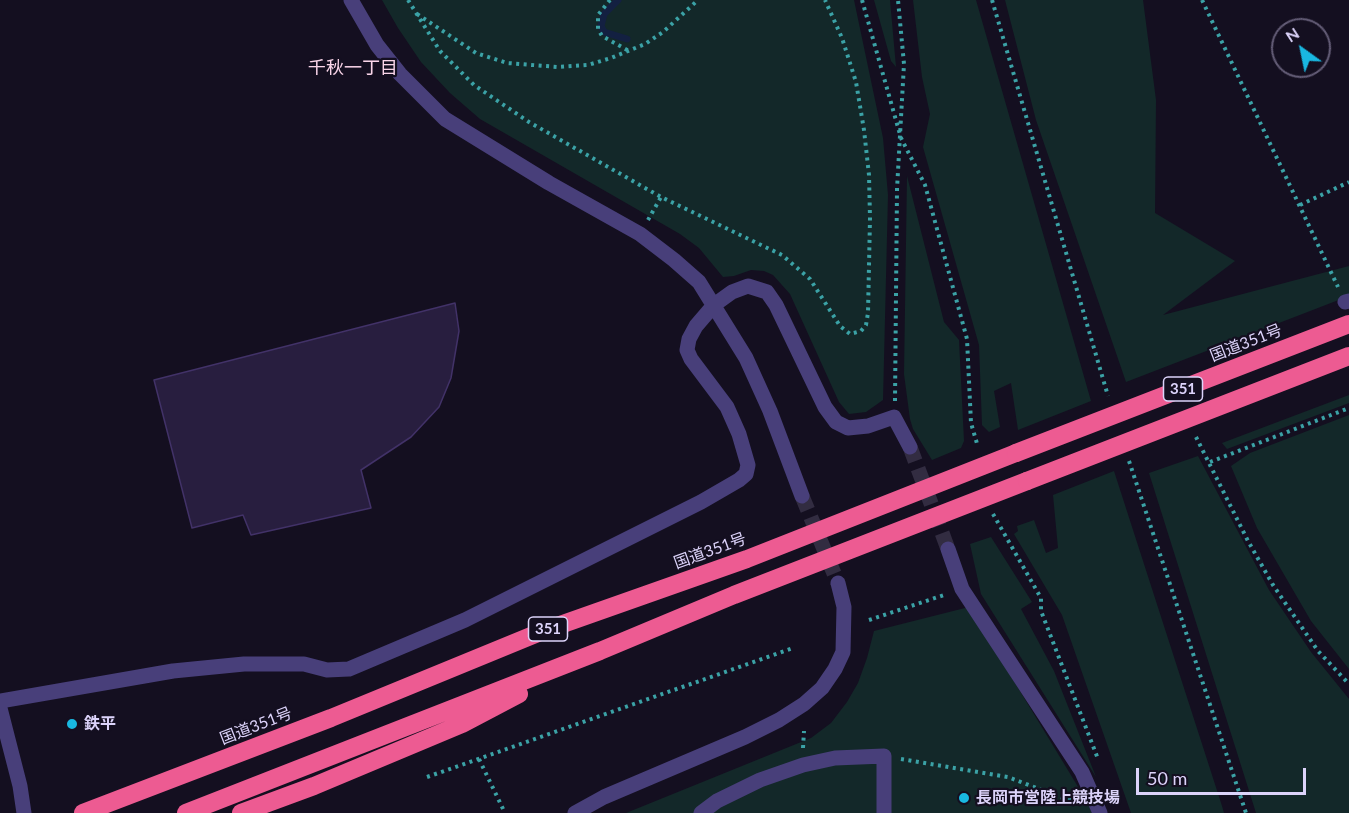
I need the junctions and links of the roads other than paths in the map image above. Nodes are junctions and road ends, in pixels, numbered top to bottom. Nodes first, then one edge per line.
1 (351, 0) edge
2 (714, 305) junction
3 (1349, 324) edge
4 (1349, 356) edge
5 (910, 447) tunnel mouth
6 (801, 496) tunnel mouth
7 (948, 549) tunnel mouth
8 (838, 583) tunnel mouth
9 (600, 651) junction
10 (0, 701) edge
11 (0, 708) edge
12 (1097, 808) edge
13 (24, 813) edge
14 (83, 813) edge
15 (186, 813) edge
16 (241, 813) edge
17 (575, 813) edge
18 (701, 813) edge
19 (884, 813) edge

1 - 2 street
2 - 5 street
2 - 6 street
2 - 10 street
3 - 14 highway, 国道351号 / 351, bridge
4 - 9 highway, 351, bridge
7 - 12 street
8 - 17 street
9 - 15 highway, 351
9 - 16 highway
11 - 13 street
18 - 19 street

